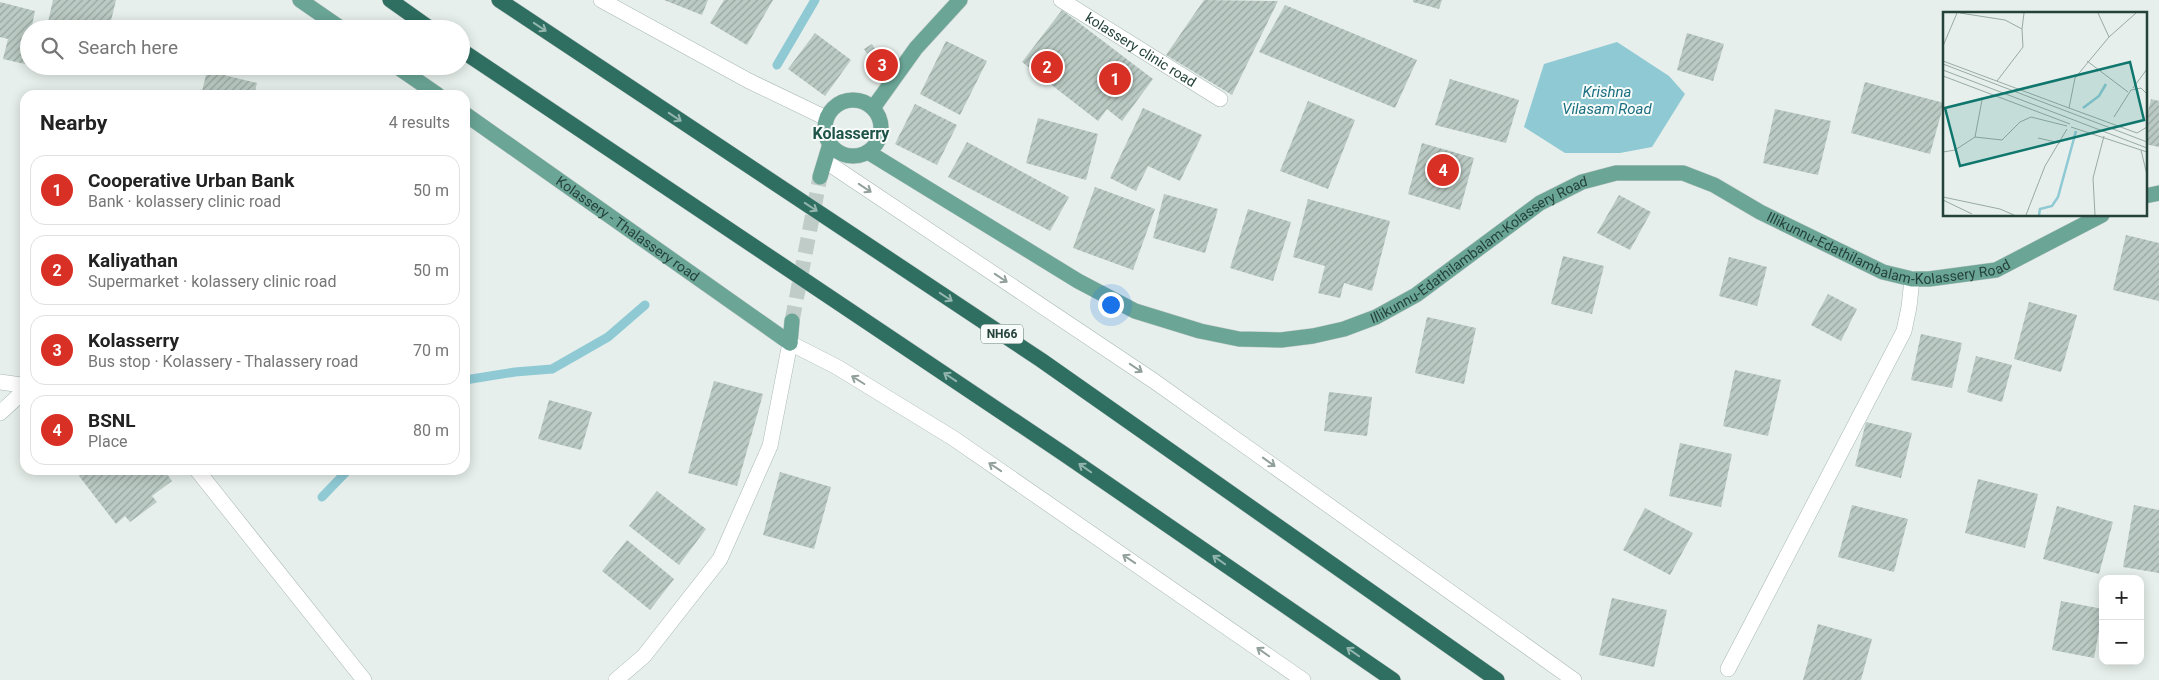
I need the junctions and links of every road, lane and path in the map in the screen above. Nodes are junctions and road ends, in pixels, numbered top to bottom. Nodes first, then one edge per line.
1 (300, 0) edge
2 (390, 0) edge
3 (499, 0) edge
4 (601, 0) edge
5 (960, 0) edge
6 (1061, 0) edge
7 (329, 20) edge
8 (418, 20) edge
9 (470, 56) edge
10 (409, 75) edge
11 (431, 90) edge
12 (1220, 99) dead end
13 (873, 108) junction
14 (470, 118) edge
15 (826, 118) junction
16 (830, 144) junction
17 (868, 152) junction
18 (825, 161) junction
19 (820, 177) tunnel mouth
20 (2159, 193) edge
21 (2146, 196) edge
22 (2100, 216) edge
23 (1912, 279) junction
24 (792, 321) tunnel mouth
25 (790, 343) junction
26 (0, 382) edge
27 (20, 385) edge
28 (20, 395) edge
29 (0, 413) edge
30 (201, 475) edge
31 (1728, 669) dead end
32 (364, 680) edge
33 (616, 680) edge
34 (1303, 680) edge
35 (1393, 680) edge
36 (1497, 680) edge
37 (1574, 680) edge

1 - 7 main road
2 - 8 highway
3 -> 36 highway, NH66
4 - 15 street
5 - 13 main road
6 - 12 street, kolassery clinic road
35 -> 9 highway
10 - 11 main road
13 - 15 main road
13 - 17 main road
14 - 25 main road, Kolassery - Thalassery road
15 - 16 main road
16 - 17 main road
16 - 18 main road
17 - 23 main road, Illikunnu-Edathilambalam-Kolassery Road
18 - 19 main road
18 -> 37 street
20 - 21 main road
22 - 23 main road, Illikunnu-Edathilambalam-Kolassery Road
23 - 31 street
24 - 25 main road
25 - 33 street
34 -> 25 street
26 - 27 street
28 - 29 street
30 - 32 street

